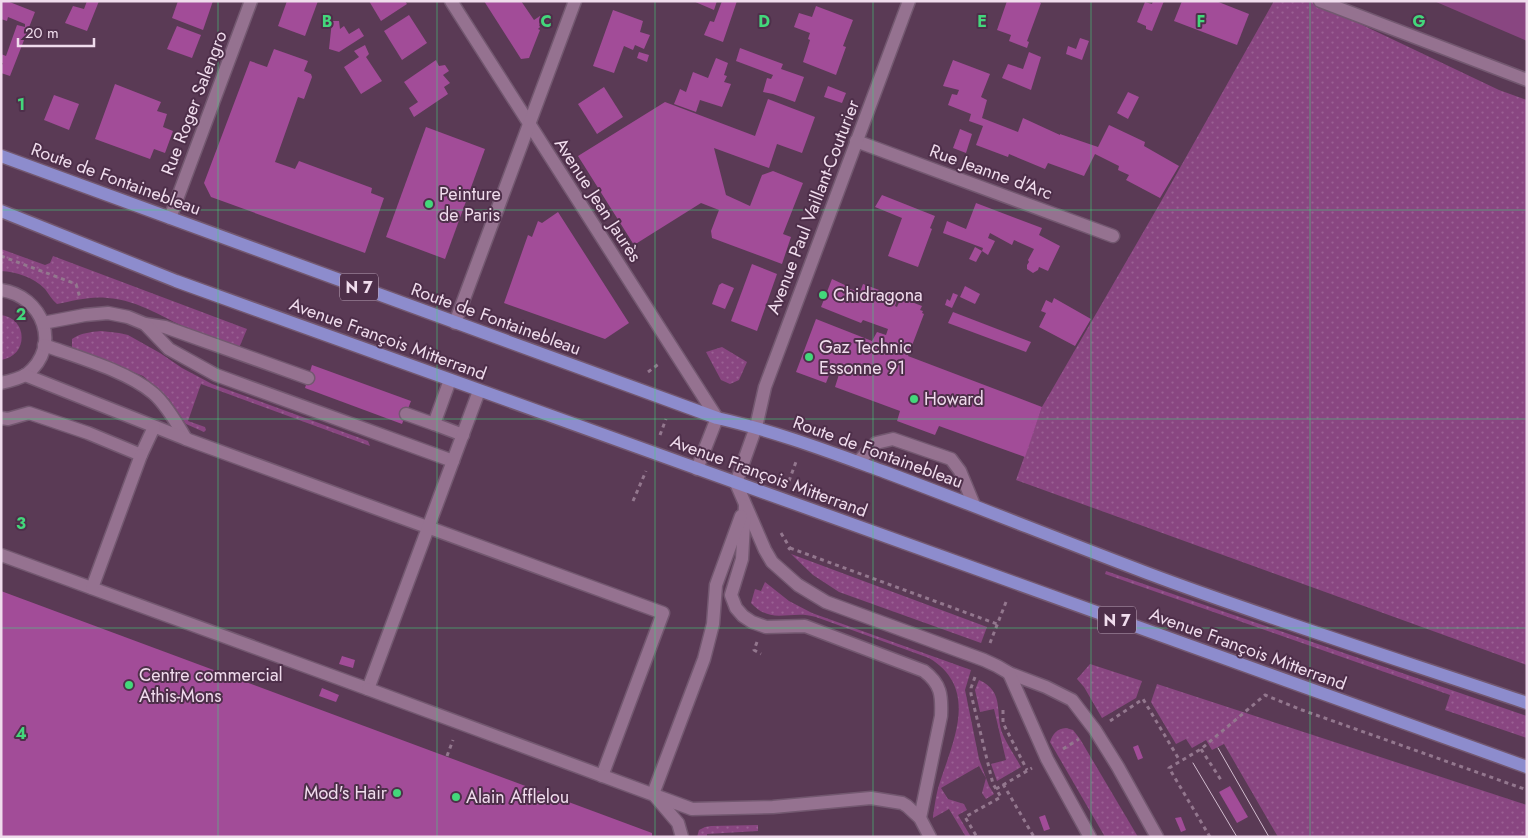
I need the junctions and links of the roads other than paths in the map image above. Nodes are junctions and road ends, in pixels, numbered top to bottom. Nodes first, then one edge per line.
1 (251, 1) edge
2 (451, 1) edge
3 (575, 1) edge
4 (909, 1) edge
5 (1320, 1) edge
6 (1527, 80) edge
7 (529, 124) junction
8 (856, 141) junction
9 (1, 156) edge
10 (1, 211) edge
11 (170, 218) junction
12 (1113, 236) dead end
13 (1, 290) edge
14 (43, 323) junction
15 (455, 323) junction
16 (145, 324) junction
17 (44, 345) junction
18 (26, 375) junction
19 (308, 378) dead end
20 (450, 380) junction
21 (1, 383) edge
22 (479, 391) junction
23 (406, 414) dead end
24 (1, 418) edge
25 (717, 418) junction
26 (434, 424) junction
27 (154, 427) junction
28 (756, 427) junction
29 (463, 436) junction
30 (186, 439) junction
31 (141, 455) junction
32 (453, 461) junction
33 (858, 462) junction
34 (698, 469) junction
35 (736, 483) junction
36 (746, 502) junction
37 (977, 506) junction
38 (429, 528) junction
39 (1, 555) edge
40 (92, 588) junction
41 (1009, 673) junction
42 (368, 689) junction
43 (1527, 703) edge
44 (1527, 767) edge
45 (602, 776) junction
46 (653, 794) junction
47 (920, 818) junction
48 (682, 837) edge
49 (930, 837) edge
50 (1090, 837) edge
51 (1157, 837) edge

1 - 11 street, Rue Roger Salengro
2 - 7 street, Avenue Jean Jaurès
3 - 7 street
4 - 8 street, Avenue Paul Vaillant-Couturier
5 - 6 street
7 - 15 street
7 - 25 street, Avenue Jean Jaurès
8 - 12 street, Rue Jeanne d'Arc
8 - 28 street, Avenue Paul Vaillant-Couturier
9 - 11 main road, Route de Fontainebleau / N 7
10 - 20 main road, Avenue François Mitterrand / N 7
11 - 15 main road, Route de Fontainebleau / N 7
13 - 14 street
14 - 16 street
14 - 17 street
15 - 25 main road, Route de Fontainebleau / N 7
16 - 19 street
16 - 32 street
17 - 18 street
17 - 30 street
18 - 21 street
18 - 27 street
20 - 22 main road, Avenue François Mitterrand / N 7
20 - 26 street
22 - 29 street
22 - 34 main road, Avenue François Mitterrand / N 7
23 - 26 street
24 - 31 street
25 - 28 main road, Route de Fontainebleau / N 7
25 - 34 street
26 - 29 street
27 - 30 street
27 - 31 street
28 - 33 main road, Route de Fontainebleau / N 7
28 - 35 street, Avenue Paul Vaillant-Couturier
29 - 32 street
30 - 38 street
31 - 40 street
32 - 38 street
33 - 37 main road, Route de Fontainebleau / N 7
33 - 37 street
34 - 35 main road, Avenue François Mitterrand / N 7
35 - 36 street
35 - 44 main road, Avenue François Mitterrand / N 7
36 - 41 street
36 - 46 street
36 - 47 street
37 - 43 main road, N 7
38 - 42 street
38 - 45 street
39 - 40 street
40 - 42 street
41 - 50 street
41 - 51 street
42 - 45 street
45 - 46 street
46 - 47 street
46 - 48 street
47 - 49 street

